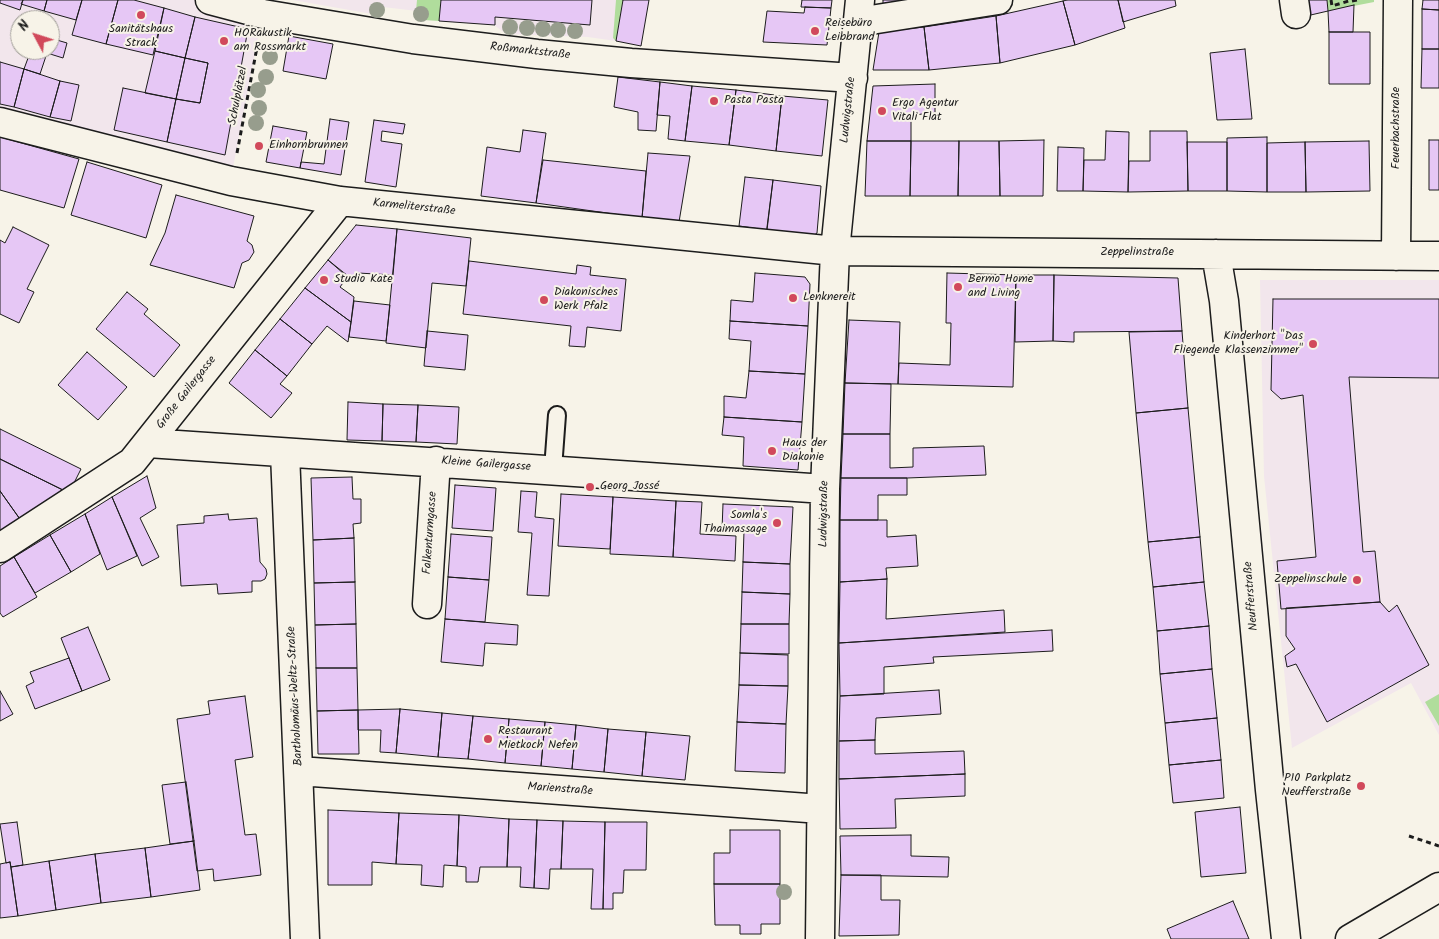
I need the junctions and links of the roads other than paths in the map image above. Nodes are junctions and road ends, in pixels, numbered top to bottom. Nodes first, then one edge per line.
1 (210, 0) edge
2 (998, 0) edge
3 (1398, 0) edge
4 (859, 11) edge
5 (853, 78) junction
6 (0, 122) edge
7 (340, 201) junction
8 (835, 251) junction
9 (1216, 254) junction
10 (1396, 256) junction
11 (1439, 256) edge
12 (557, 415) dead end
13 (148, 443) junction
14 (284, 453) junction
15 (436, 461) junction
16 (553, 470) junction
17 (825, 489) junction
18 (0, 548) edge
19 (427, 604) dead end
20 (299, 771) junction
21 (821, 809) junction
22 (1439, 887) edge
23 (305, 939) edge
24 (820, 939) edge
25 (1286, 939) edge
26 (1350, 939) edge

1 - 5 street, Roßmarktstraße
2 - 4 street
3 - 10 street, Feuerbachstraße
4 - 5 street, Ludwigstraße
5 - 8 street, Ludwigstraße
6 - 7 street, Karmeliterstraße
7 - 8 street, Karmeliterstraße
7 - 13 street, Große Gailergasse
8 - 9 street, Zeppelinstraße
8 - 17 street, Ludwigstraße
9 - 10 street, Zeppelinstraße
9 - 25 street, Neufferstraße
10 - 11 street, Zeppelinstraße
12 - 16 lane
13 - 14 street, Kleine Gailergasse
13 - 18 street, Große Gailergasse
14 - 15 street, Kleine Gailergasse
14 - 20 street, Bartholomäus-Weltz-Straße
15 - 16 street, Kleine Gailergasse
15 - 19 street, Falkenturmgasse
16 - 17 street, Kleine Gailergasse
17 - 21 street, Ludwigstraße
20 - 21 street, Marienstraße
20 - 23 street, Bartholomäus-Weltz-Straße
21 - 24 street, Ludwigstraße
22 - 26 street

